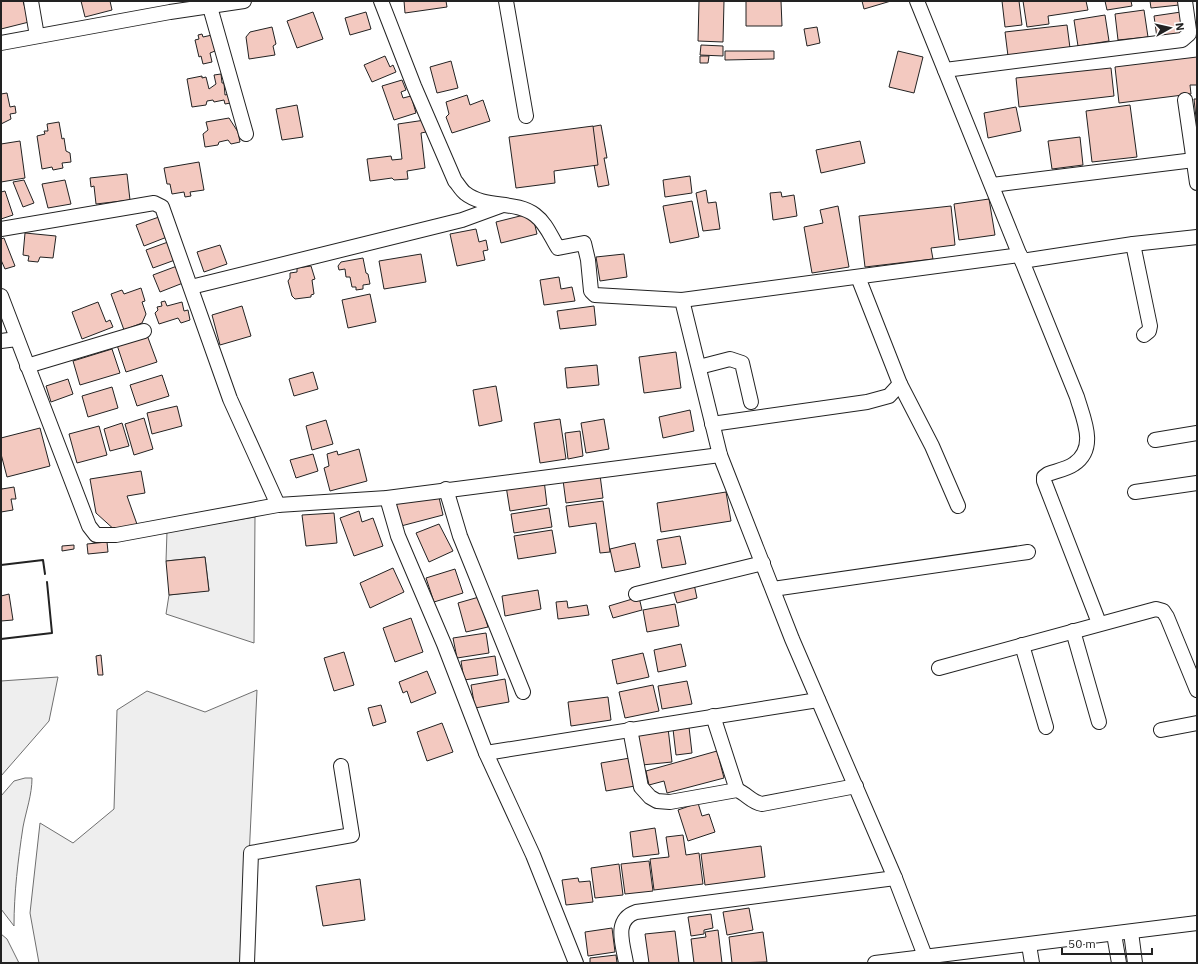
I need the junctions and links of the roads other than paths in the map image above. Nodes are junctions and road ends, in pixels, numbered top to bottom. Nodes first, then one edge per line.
1 (31, 1) edge
2 (244, 1) edge
3 (381, 1) edge
4 (506, 1) edge
5 (917, 1) edge
6 (1185, 1) edge
7 (170, 6) edge
8 (210, 7) junction
9 (37, 36) junction
10 (1, 43) edge
11 (945, 70) junction
12 (1186, 100) dead end
13 (526, 116) dead end
14 (246, 134) dead end
15 (1194, 160) junction
16 (1197, 183) edge
17 (992, 185) junction
18 (503, 205) junction
19 (1, 229) edge
20 (1197, 237) edge
21 (1133, 244) junction
22 (1021, 258) junction
23 (858, 277) junction
24 (191, 287) junction
25 (1, 296) edge
26 (682, 300) junction
27 (144, 331) dead end
28 (1144, 335) dead end
29 (17, 339) junction
30 (1, 341) edge
31 (27, 366) junction
32 (699, 367) junction
33 (900, 384) junction
34 (751, 402) dead end
35 (712, 424) junction
36 (1197, 433) edge
37 (1155, 440) dead end
38 (720, 455) junction
39 (1197, 482) edge
40 (446, 489) junction
41 (1135, 492) dead end
42 (387, 498) junction
43 (278, 505) junction
44 (958, 506) dead end
45 (1028, 552) dead end
46 (763, 563) junction
47 (773, 589) junction
48 (636, 594) dead end
49 (1099, 623) junction
50 (1073, 631) junction
51 (1022, 645) junction
52 (939, 668) dead end
53 (1197, 690) edge
54 (523, 692) dead end
55 (818, 700) junction
56 (713, 716) junction
57 (1099, 722) dead end
58 (1197, 723) edge
59 (1046, 727) dead end
60 (630, 729) junction
61 (1161, 730) dead end
62 (486, 753) junction
63 (341, 766) dead end
64 (856, 786) junction
65 (737, 790) junction
66 (895, 878) junction
67 (1197, 923) edge
68 (1130, 932) junction
69 (1114, 934) junction
70 (1029, 945) junction
71 (925, 956) junction
72 (954, 958) edge
73 (247, 963) edge
74 (576, 963) edge
75 (626, 963) edge
76 (875, 963) edge
77 (1032, 963) edge
78 (1119, 963) edge
79 (1135, 963) edge

1 - 9 street
2 - 8 street
3 - 18 street
4 - 13 street
5 - 11 street
6 - 11 street
7 - 8 street
7 - 9 street
8 - 14 street
9 - 10 street
11 - 17 street
12 - 15 street
15 - 16 street
15 - 17 street
17 - 22 street
18 - 24 street
18 - 26 street
19 - 24 street
20 - 21 street
21 - 22 street
21 - 28 street
22 - 23 street
22 - 49 street
23 - 26 street
23 - 33 street
24 - 43 street
25 - 29 street
26 - 32 street
27 - 31 street
29 - 30 street
29 - 31 street
31 - 43 street
32 - 34 street
32 - 35 street
33 - 35 street
33 - 44 street
35 - 38 street
36 - 37 street
38 - 40 street
38 - 46 street
39 - 41 street
40 - 42 street
40 - 54 street
42 - 43 street
42 - 62 street
45 - 47 street
46 - 47 street
46 - 48 street
47 - 55 street
49 - 50 street
49 - 53 street
50 - 51 street
50 - 57 street
51 - 52 street
51 - 59 street
55 - 56 street
55 - 64 street
56 - 60 street
56 - 65 street
58 - 61 street
60 - 62 street
60 - 65 street
62 - 74 street
63 - 73 street
64 - 65 street
64 - 66 street
66 - 71 street
66 - 75 street
67 - 68 street
68 - 69 street
68 - 79 street
69 - 70 street
69 - 78 street
70 - 72 street
70 - 77 street
71 - 72 street
71 - 76 street

